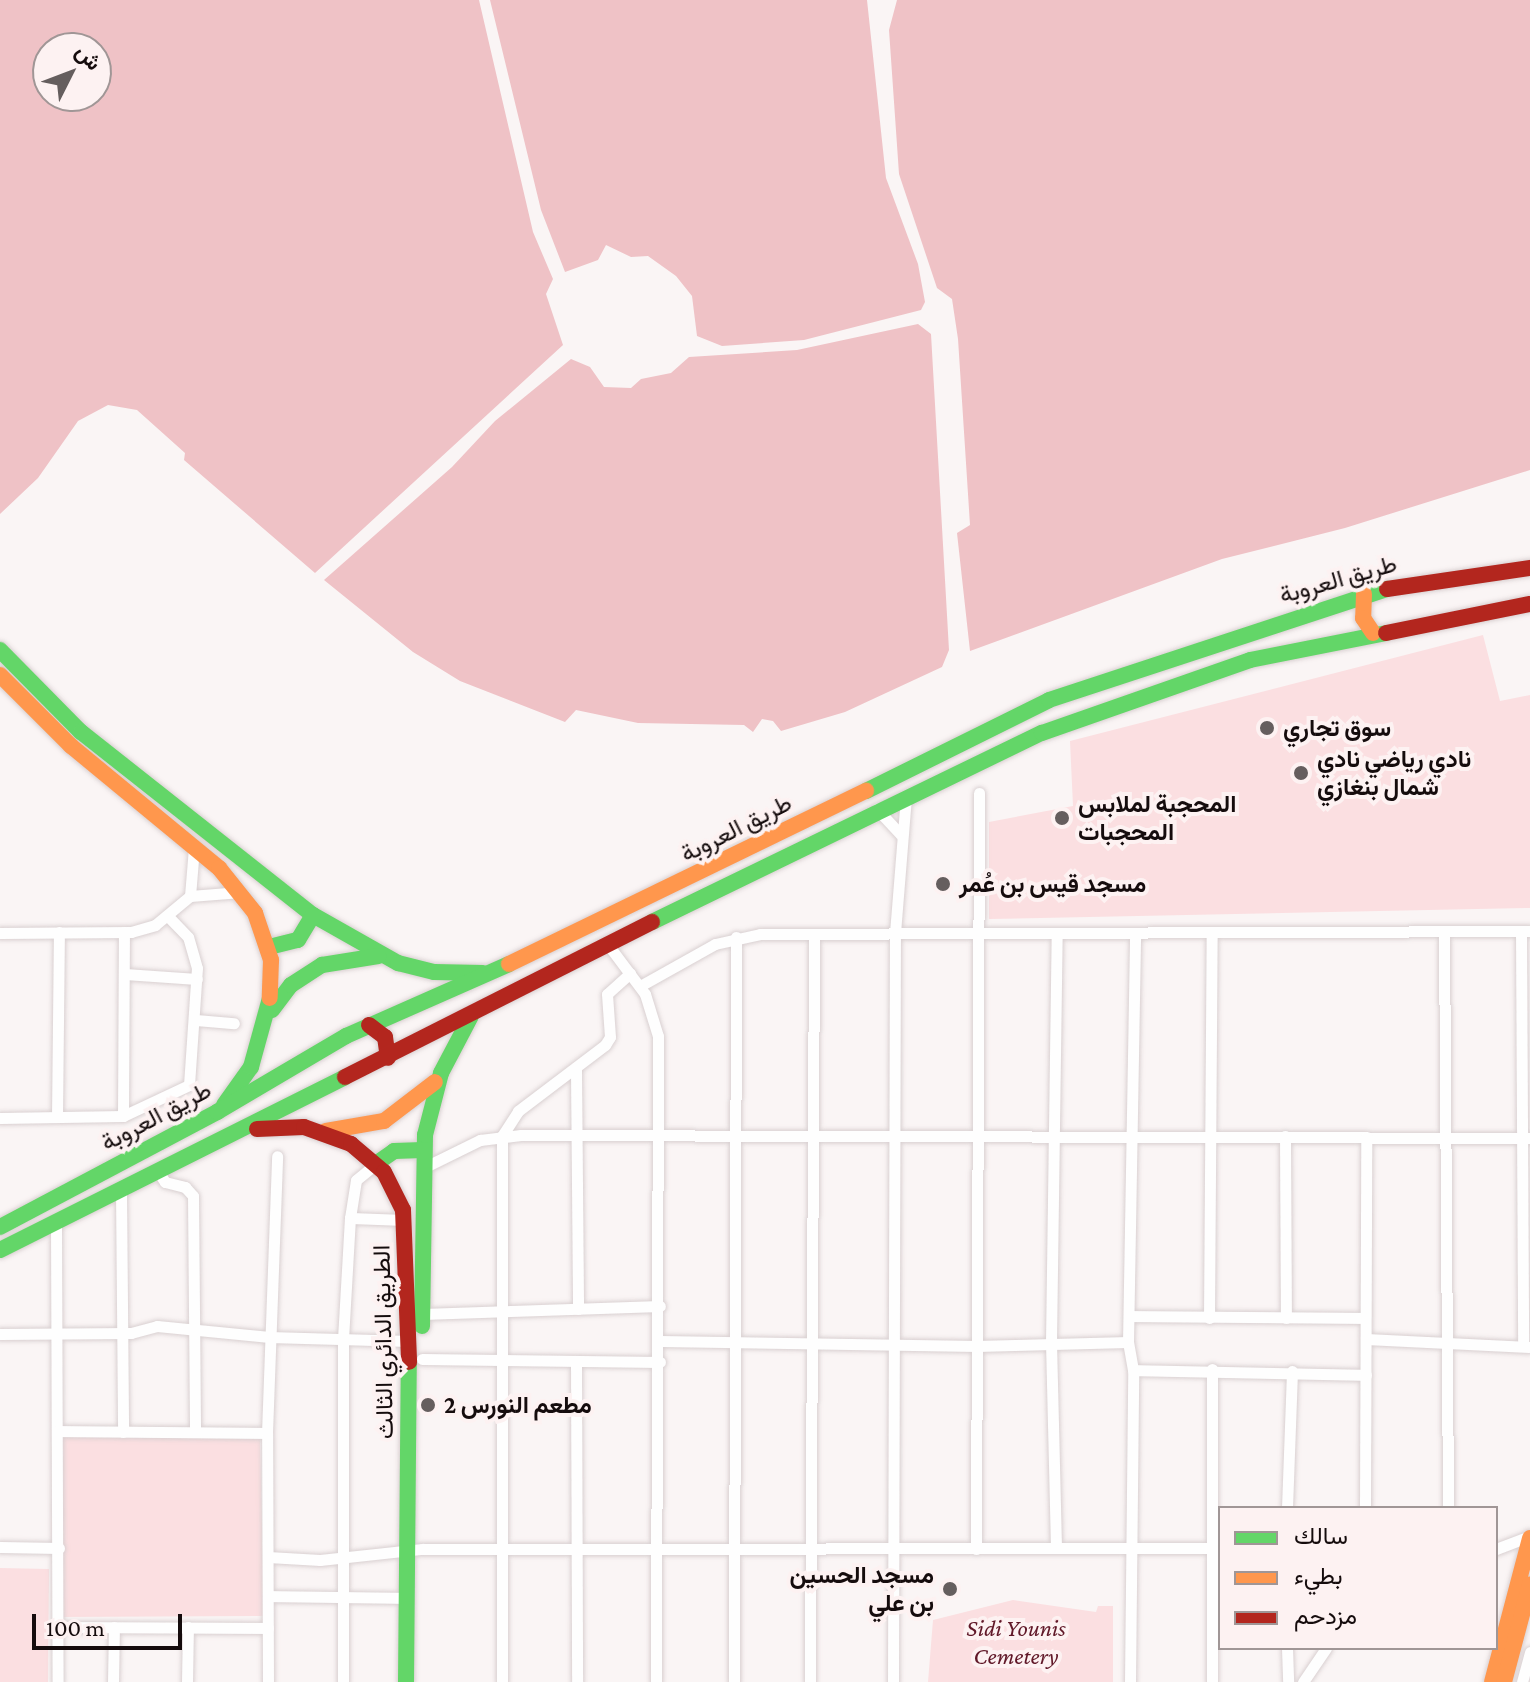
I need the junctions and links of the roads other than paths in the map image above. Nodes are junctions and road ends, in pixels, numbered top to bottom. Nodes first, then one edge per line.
1 (1530, 568) edge
2 (1364, 594) junction
3 (1530, 604) edge
4 (1373, 633) junction
5 (0, 650) edge
6 (0, 675) edge
7 (979, 793) dead end
8 (906, 796) junction
9 (877, 809) junction
10 (900, 834) junction
11 (194, 846) junction
12 (241, 892) junction
13 (190, 896) junction
14 (313, 915) junction
15 (169, 917) junction
16 (1444, 931) junction
17 (1526, 931) edge
18 (59, 932) junction
19 (124, 932) junction
20 (1212, 932) junction
21 (0, 933) edge
22 (895, 933) junction
23 (978, 933) junction
24 (1057, 933) junction
25 (1135, 933) junction
26 (814, 934) junction
27 (736, 937) junction
28 (609, 946) junction
29 (269, 947) junction
30 (381, 956) junction
31 (490, 972) junction
32 (630, 973) junction
33 (125, 974) junction
34 (197, 979) junction
35 (640, 986) junction
36 (269, 1014) junction
37 (471, 1016) junction
38 (196, 1020) junction
39 (234, 1023) dead end
40 (369, 1025) junction
41 (388, 1058) junction
42 (576, 1070) junction
43 (441, 1073) junction
44 (217, 1112) junction
45 (123, 1116) junction
46 (57, 1117) junction
47 (0, 1118) edge
48 (322, 1131) junction
49 (234, 1134) junction
50 (578, 1135) junction
51 (659, 1135) junction
52 (736, 1135) junction
53 (813, 1135) junction
54 (894, 1135) junction
55 (978, 1135) junction
56 (1053, 1135) junction
57 (1130, 1135) junction
58 (502, 1136) junction
59 (1211, 1136) junction
60 (1285, 1136) junction
61 (1366, 1137) junction
62 (1445, 1138) junction
63 (1526, 1138) edge
64 (423, 1150) junction
65 (277, 1156) dead end
66 (377, 1163) junction
67 (422, 1169) junction
68 (158, 1171) junction
69 (121, 1190) junction
70 (350, 1218) junction
71 (405, 1220) junction
72 (56, 1222) junction
73 (0, 1227) edge
74 (0, 1250) edge
75 (660, 1306) junction
76 (578, 1309) junction
77 (500, 1311) junction
78 (422, 1314) junction
79 (1129, 1316) junction
80 (1209, 1318) junction
81 (1286, 1318) junction
82 (1365, 1318) junction
83 (195, 1329) junction
84 (57, 1333) junction
85 (123, 1333) junction
86 (0, 1334) edge
87 (269, 1337) junction
88 (343, 1339) junction
89 (1366, 1339) junction
90 (409, 1341) junction
91 (660, 1341) junction
92 (1051, 1342) junction
93 (1128, 1342) junction
94 (1447, 1342) junction
95 (735, 1343) junction
96 (812, 1344) junction
97 (892, 1344) junction
98 (977, 1346) junction
99 (1526, 1347) edge
100 (422, 1359) junction
101 (504, 1360) junction
102 (576, 1361) junction
103 (660, 1362) junction
104 (1212, 1369) junction
105 (1133, 1370) junction
106 (1292, 1371) junction
107 (1366, 1375) junction
108 (57, 1431) junction
109 (195, 1431) junction
110 (123, 1432) junction
111 (267, 1433) junction
112 (1287, 1506) edge
113 (1365, 1506) edge
114 (1448, 1506) edge
115 (1530, 1537) edge
116 (0, 1547) edge
117 (894, 1547) junction
118 (1056, 1547) junction
119 (59, 1548) junction
120 (1217, 1548) edge
121 (736, 1549) junction
122 (976, 1549) junction
123 (1133, 1549) junction
124 (415, 1550) junction
125 (501, 1550) junction
126 (579, 1550) junction
127 (656, 1550) junction
128 (811, 1550) junction
129 (1499, 1550) edge
130 (342, 1555) junction
131 (268, 1557) junction
132 (1526, 1576) edge
133 (268, 1596) junction
134 (344, 1596) junction
135 (407, 1598) junction
136 (60, 1627) junction
137 (114, 1627) junction
138 (188, 1627) junction
139 (268, 1628) junction
140 (1287, 1650) edge
141 (1325, 1650) edge
142 (1530, 1652) edge
143 (58, 1682) edge
144 (113, 1682) edge
145 (187, 1682) edge
146 (268, 1682) edge
147 (343, 1682) edge
148 (406, 1682) edge
149 (418, 1682) edge
150 (502, 1682) edge
151 (577, 1682) edge
152 (656, 1682) edge
153 (734, 1682) edge
154 (810, 1682) edge
155 (893, 1682) edge
156 (1130, 1682) edge
157 (1212, 1682) edge
158 (1288, 1682) edge
159 (1303, 1682) edge
160 (1492, 1682) edge
161 (1504, 1682) edge
162 (1522, 1682) edge

1 - 2 main road, طريق العروبة
2 - 4 main road
2 - 31 main road, طريق العروبة
3 - 4 main road, طريق العروبة
4 - 8 main road, طريق العروبة
5 - 14 main road
6 - 11 main road
7 - 23 street
8 - 9 main road, طريق العروبة
8 - 10 street
9 - 10 street
9 - 28 main road, طريق العروبة
10 - 22 street
11 - 12 main road
11 - 13 street
12 - 13 street
12 - 29 main road
13 - 15 street
14 - 29 main road
14 - 30 main road
15 - 19 street
15 - 34 street
16 - 17 street
16 - 20 street
16 - 62 street
17 - 63 street
18 - 19 street
18 - 21 street
18 - 46 street
19 - 33 street
20 - 25 street
20 - 59 street
22 - 23 street
22 - 26 street
22 - 54 street
23 - 24 street
23 - 55 street
24 - 25 street
24 - 56 street
25 - 57 street
26 - 27 street
26 - 53 street
27 - 35 street
27 - 52 street
28 - 32 street
28 - 37 main road, طريق العروبة
29 - 36 main road
30 - 31 main road
30 - 36 main road
31 - 40 main road, طريق العروبة
32 - 35 street
32 - 42 street
33 - 34 street
33 - 45 street
34 - 38 street
35 - 51 street
36 - 44 main road
37 - 41 main road, طريق العروبة
37 - 43 main road, الطريق الدائري الثالث
38 - 39 street
38 - 45 street
40 - 41 main road
40 - 44 main road, طريق العروبة
41 - 49 main road, طريق العروبة
42 - 50 street
42 - 58 street
43 - 48 main road
43 - 64 main road, الطريق الدائري الثالث
44 - 73 main road, طريق العروبة
45 - 46 street
46 - 47 street
48 - 49 main road, الطريق الدائري الثالث
48 - 66 main road, الطريق الدائري الثالث
49 - 68 main road, طريق العروبة
50 - 51 street
50 - 58 street
50 - 76 street
51 - 52 street
51 - 75 street
52 - 53 street
52 - 95 street
53 - 54 street
53 - 96 street
54 - 55 street
54 - 97 street
55 - 56 street
55 - 98 street
56 - 57 street
56 - 92 street
57 - 59 street
57 - 79 street
58 - 67 street
58 - 77 street
59 - 60 street
59 - 80 street
60 - 61 street
60 - 81 street
61 - 62 street
61 - 82 street
62 - 63 street
62 - 94 street
63 - 99 street
64 - 66 main road
64 - 67 main road, الطريق الدائري الثالث
65 - 87 street
66 - 70 street
66 - 71 main road, الطريق الدائري الثالث
67 - 78 main road, الطريق الدائري الثالث
68 - 69 main road, طريق العروبة
68 - 83 street
69 - 72 main road, طريق العروبة
69 - 85 street
70 - 71 street
70 - 88 street
71 - 90 main road, الطريق الدائري الثالث
72 - 74 main road, طريق العروبة
72 - 84 street
75 - 76 street
75 - 91 street
76 - 77 street
77 - 78 street
77 - 101 street
78 - 100 main road, الطريق الدائري الثالث
79 - 80 street
79 - 93 street
80 - 81 street
81 - 82 street
82 - 89 street
83 - 85 street
83 - 87 street
83 - 109 street
84 - 85 street
84 - 86 street
84 - 108 street
85 - 110 street
87 - 88 street
87 - 111 street
88 - 90 street
88 - 130 street
89 - 94 street
89 - 107 street
90 - 124 main road, الطريق الدائري الثالث
91 - 95 street
91 - 103 street
92 - 93 street
92 - 98 street
92 - 118 street
93 - 105 street
94 - 99 street
94 - 114 street
95 - 96 street
95 - 121 street
96 - 97 street
96 - 128 street
97 - 98 street
97 - 117 street
98 - 122 street
100 - 101 street
100 - 124 main road, الطريق الدائري الثالث
101 - 102 street
101 - 125 street
102 - 103 street
102 - 126 street
103 - 127 street
104 - 105 street
104 - 106 street
104 - 120 street
105 - 123 street
106 - 107 street
106 - 112 street
107 - 113 street
108 - 110 street
108 - 119 street
109 - 110 street
109 - 111 street
111 - 131 street
115 - 129 street
115 - 132 main road
116 - 119 street
117 - 122 street
117 - 128 street
117 - 155 street
118 - 122 street
118 - 123 street
119 - 136 street
120 - 123 street
120 - 157 street
121 - 127 street
121 - 128 street
121 - 153 street
123 - 156 street
124 - 125 street
124 - 130 street
124 - 135 main road, الطريق الدائري الثالث
124 - 149 main road, الطريق الدائري الثالث
125 - 126 street
125 - 150 street
126 - 127 street
126 - 151 street
127 - 152 street
128 - 154 street
129 - 132 street
130 - 131 street
130 - 134 street
131 - 133 street
132 - 160 main road
132 - 161 main road
133 - 134 street
133 - 139 street
134 - 135 street
134 - 147 street
135 - 148 main road, الطريق الدائري الثالث
136 - 137 street
136 - 143 street
137 - 138 street
137 - 144 street
138 - 139 street
138 - 145 street
139 - 146 street
140 - 158 street
141 - 159 street
142 - 162 street

